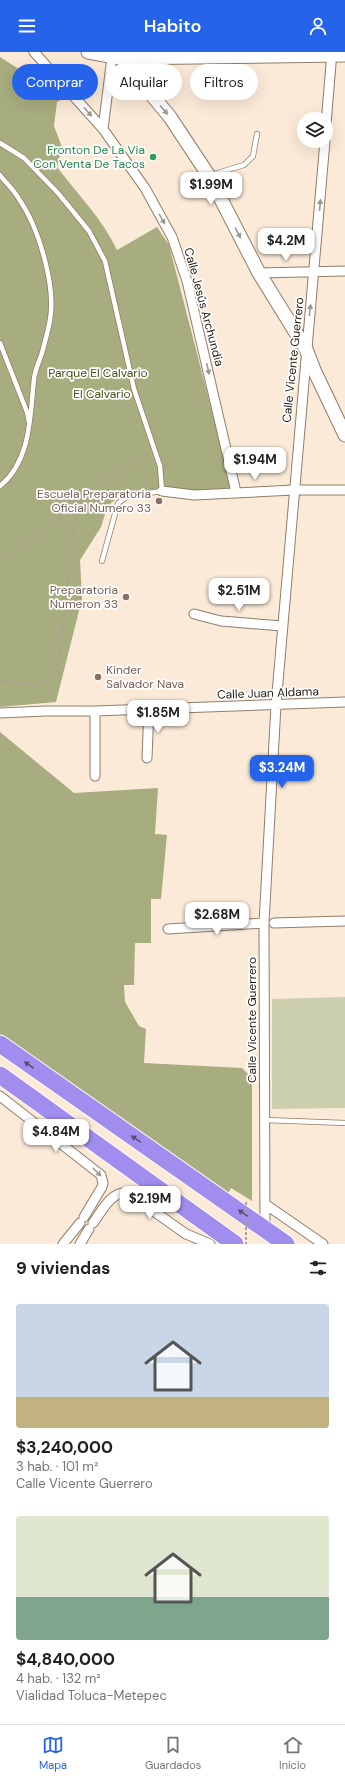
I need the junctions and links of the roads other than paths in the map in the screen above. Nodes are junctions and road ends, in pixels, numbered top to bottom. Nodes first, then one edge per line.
1 (34, 52) edge
2 (88, 52) edge
3 (332, 54) edge
4 (205, 55) edge
5 (345, 55) edge
6 (115, 56) edge
7 (327, 112) edge
8 (103, 129) junction
9 (256, 134) dead end
10 (0, 143) edge
11 (324, 148) edge
12 (0, 175) edge
13 (209, 176) junction
14 (314, 271) junction
15 (345, 271) edge
16 (259, 273) junction
17 (0, 343) edge
18 (306, 349) junction
19 (30, 424) junction
20 (345, 435) edge
21 (0, 486) edge
22 (294, 490) junction
23 (345, 490) edge
24 (162, 491) junction
25 (236, 492) junction
26 (102, 561) dead end
27 (194, 614) dead end
28 (282, 626) junction
29 (345, 702) edge
30 (276, 705) junction
31 (149, 709) junction
32 (95, 711) junction
33 (0, 713) edge
34 (147, 758) dead end
35 (95, 776) dead end
36 (345, 921) edge
37 (274, 922) dead end
38 (264, 923) junction
39 (168, 928) dead end
40 (0, 1044) edge
41 (0, 1075) edge
42 (0, 1096) edge
43 (265, 1120) junction
44 (345, 1123) edge
45 (102, 1187) junction
46 (114, 1196) junction
47 (265, 1204) junction
48 (265, 1229) junction
49 (65, 1243) edge
50 (80, 1244) edge
51 (210, 1244) edge
52 (235, 1244) edge
53 (286, 1244) edge
54 (322, 1244) edge

1 -> 8 street, Calle Jesús Archundia
2 - 6 street
3 - 4 street
3 - 5 street
3 - 7 street
4 - 6 street
6 - 8 street
6 -> 13 street
8 -> 25 street, Calle Jesús Archundia
9 - 13 lane
10 - 24 lane
14 -> 11 street, Calle Vicente Guerrero
12 - 19 lane
13 -> 16 street
14 - 15 street
14 - 16 street
18 -> 14 street, Calle Vicente Guerrero
16 - 18 street
17 - 19 lane
18 - 20 street
18 - 22 street, Calle Vicente Guerrero
19 - 21 lane
22 - 23 street
22 - 25 street
22 - 28 street, Calle Vicente Guerrero
24 - 25 street
24 - 26 lane
27 - 28 street
28 - 30 street, Calle Vicente Guerrero
29 - 30 street, Calle Juan Aldama
30 - 31 street, Calle Juan Aldama
30 - 38 street, Calle Vicente Guerrero
31 - 32 street, Calle Juan Aldama
31 - 34 street
32 - 33 street, Calle Juan Aldama
32 - 35 street
36 - 37 street
38 - 39 street
38 - 43 street, Calle Vicente Guerrero
48 -> 40 highway
41 - 52 highway
42 -> 45 street
43 - 44 lane
43 - 47 street, Calle Vicente Guerrero
45 - 46 street
45 - 49 street
46 - 50 street
46 - 51 street
47 - 48 street, Calle Vicente Guerrero
47 - 54 street
48 - 53 highway

